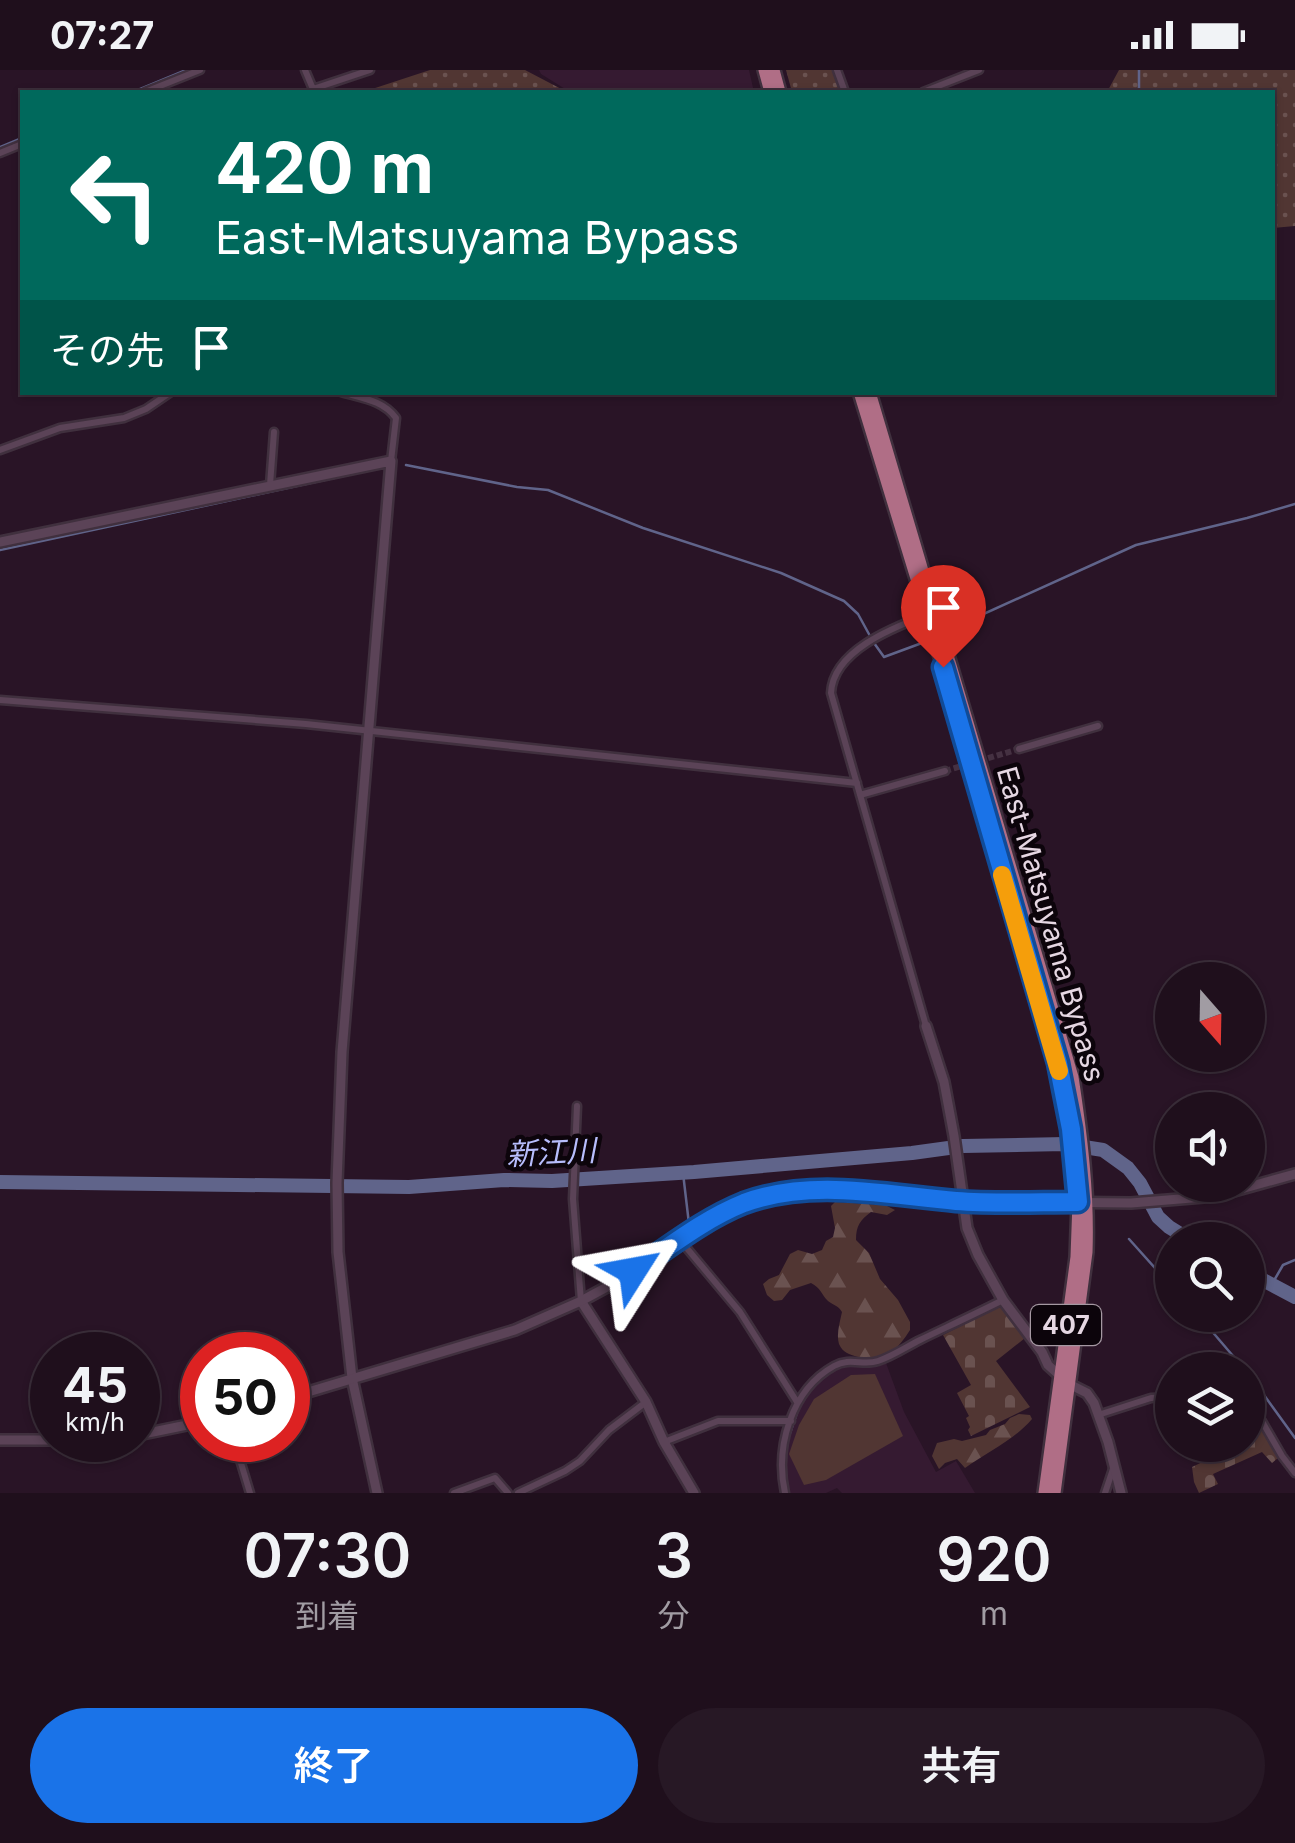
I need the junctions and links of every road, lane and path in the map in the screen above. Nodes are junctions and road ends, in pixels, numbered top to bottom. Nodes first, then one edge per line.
1 (200, 70) edge
2 (306, 70) edge
3 (370, 70) edge
4 (979, 70) edge
5 (150, 90) edge
6 (928, 90) edge
7 (167, 395) edge
8 (351, 395) edge
9 (860, 395) edge
10 (870, 395) edge
11 (872, 418) junction
12 (274, 432) dead end
13 (0, 450) edge
14 (391, 461) junction
15 (270, 487) junction
16 (0, 542) edge
17 (926, 615) junction
18 (0, 700) edge
19 (1098, 726) dead end
20 (370, 732) junction
21 (1019, 749) tunnel mouth
22 (945, 771) tunnel mouth
23 (856, 783) junction
24 (860, 795) junction
25 (926, 1026) joint
26 (576, 1106) dead end
27 (1076, 1130) junction
28 (1295, 1174) edge
29 (962, 1201) junction
30 (1083, 1202) junction
31 (680, 1240) junction
32 (1002, 1300) junction
33 (581, 1301) junction
34 (352, 1378) junction
35 (1065, 1380) junction
36 (310, 1391) edge
37 (1155, 1398) edge
38 (646, 1402) junction
39 (798, 1402) junction
40 (1098, 1415) junction
41 (791, 1422) junction
42 (1265, 1426) edge
43 (0, 1440) edge
44 (30, 1440) edge
45 (664, 1442) junction
46 (241, 1462) edge
47 (1115, 1465) junction
48 (1295, 1472) edge
49 (250, 1493) edge
50 (377, 1493) edge
51 (454, 1493) edge
52 (508, 1493) edge
53 (518, 1493) edge
54 (694, 1493) edge
55 (784, 1493) edge
56 (1043, 1493) edge
57 (1055, 1493) edge
58 (1105, 1493) edge
59 (1122, 1493) edge

1 - 5 street
2 - 3 street
4 - 6 street
7 - 13 street
8 - 14 street
9 - 11 highway, East-Matsuyama Bypass / 407
10 - 11 highway, East-Matsuyama Bypass / 407
11 - 17 highway, East-Matsuyama Bypass / 407
11 - 27 highway, East-Matsuyama Bypass / 407
12 - 15 street
14 - 15 street
14 - 20 street
15 - 16 street
17 - 23 street
17 - 27 highway, East-Matsuyama Bypass / 407
18 - 20 street
19 - 21 street
20 - 23 street
20 - 34 street
22 - 24 street
23 - 24 street
24 - 25 street
25 - 29 street
26 - 33 street
27 - 30 highway, East-Matsuyama Bypass / 407
28 - 30 street
29 - 30 street
29 - 31 street
29 - 32 street
30 - 35 highway, East-Matsuyama Bypass / 407
31 - 33 street
31 - 39 street
32 - 35 street
32 - 39 street
33 - 34 street
33 - 38 street
34 - 36 street
34 - 50 street
35 - 40 street
35 - 56 highway, East-Matsuyama Bypass / 407
35 - 57 highway, 407
37 - 40 street
38 - 45 street
38 - 53 street
39 - 41 street
40 - 47 street
41 - 45 street
41 - 55 street
42 - 48 street
43 - 44 street
45 - 54 street
46 - 49 street
47 - 58 street
47 - 59 street
51 - 52 street

